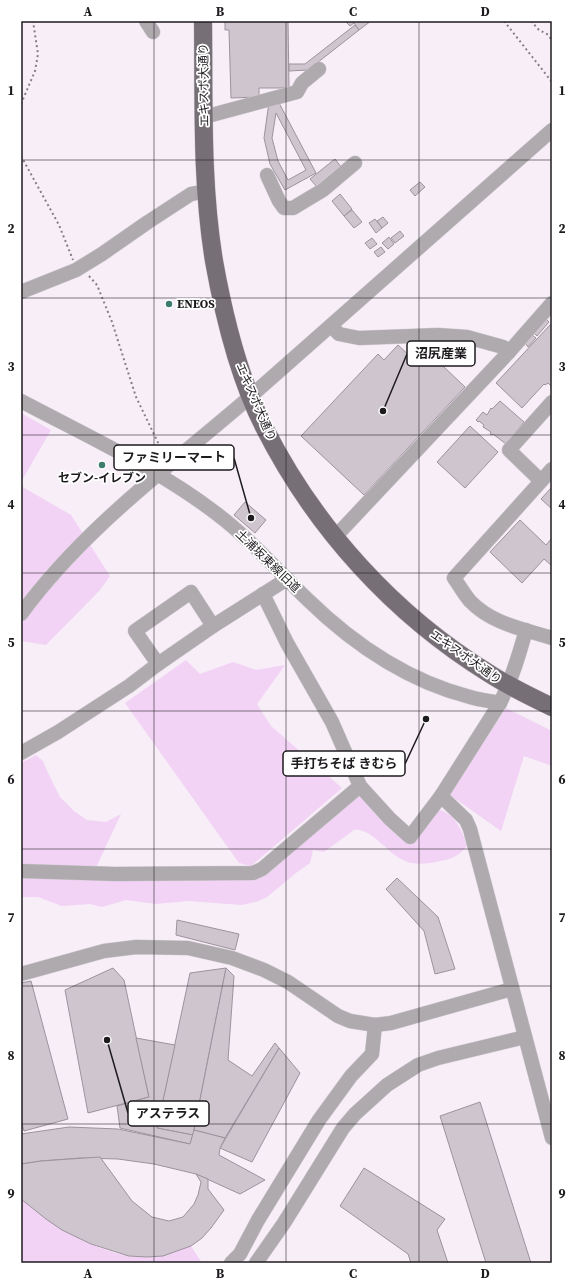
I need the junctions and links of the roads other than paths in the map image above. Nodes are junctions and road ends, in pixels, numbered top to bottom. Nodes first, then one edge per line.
1 (203, 21) edge
2 (319, 69) dead end
3 (204, 117) junction
4 (552, 130) edge
5 (355, 163) dead end
6 (267, 175) dead end
7 (207, 191) junction
8 (21, 292) edge
9 (552, 304) edge
10 (331, 326) junction
11 (509, 352) junction
12 (251, 396) junction
13 (21, 401) edge
14 (552, 402) edge
15 (552, 469) edge
16 (164, 470) junction
17 (541, 481) junction
18 (335, 538) junction
19 (287, 579) junction
20 (263, 594) junction
21 (22, 611) edge
22 (213, 626) junction
23 (526, 630) junction
24 (552, 638) edge
25 (158, 664) junction
26 (509, 686) junction
27 (500, 703) junction
28 (552, 707) edge
29 (21, 753) edge
30 (360, 786) junction
31 (441, 796) junction
32 (21, 871) edge
33 (21, 974) edge
34 (512, 989) junction
35 (375, 1025) junction
36 (525, 1037) junction
37 (552, 1138) edge
38 (231, 1263) edge
39 (256, 1263) edge

1 - 3 main road, エキスポ大通り
2 - 3 street
3 - 7 main road, エキスポ大通り
4 - 10 street
5 - 6 street
7 - 8 street
7 - 12 main road, エキスポ大通り
9 - 11 street
10 - 11 street
10 - 12 street
11 - 18 street
12 - 16 street
12 - 18 main road, エキスポ大通り
13 - 16 street, 土浦坂東線旧道
14 - 17 street
15 - 17 street
16 - 19 street, 土浦坂東線旧道
16 - 21 street
17 - 23 street
18 - 26 main road, エキスポ大通り
19 - 20 street
19 - 27 street, 土浦坂東線旧道
20 - 22 street
20 - 30 street
22 - 25 street
22 - 25 street
23 - 24 street
23 - 26 street
25 - 29 street
26 - 27 street
26 - 28 main road, エキスポ大通り
27 - 31 street
30 - 31 street
30 - 32 street
31 - 34 street
33 - 35 street
34 - 35 street
34 - 36 street
35 - 38 street
36 - 37 street
36 - 39 street

